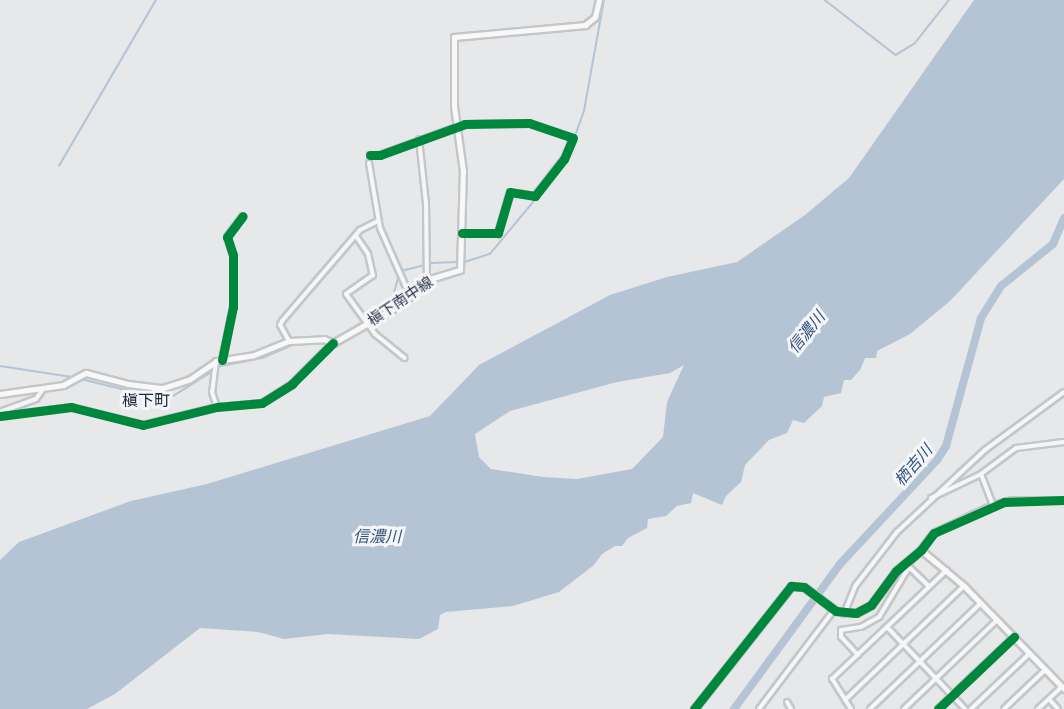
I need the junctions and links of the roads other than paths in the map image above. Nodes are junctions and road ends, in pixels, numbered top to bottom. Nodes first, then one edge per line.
1 (599, 0) edge
2 (457, 126) junction
3 (419, 139) junction
4 (370, 155) dead end
5 (369, 163) dead end
6 (243, 216) dead end
7 (378, 221) junction
8 (462, 233) junction
9 (356, 236) junction
10 (427, 282) junction
11 (410, 296) junction
12 (368, 323) junction
13 (289, 341) junction
14 (333, 343) junction
15 (405, 358) dead end
16 (219, 361) junction
17 (43, 389) junction
18 (1064, 392) edge
19 (0, 394) edge
20 (217, 407) junction
21 (0, 414) edge
22 (1064, 442) edge
23 (981, 474) junction
24 (931, 498) junction
25 (1064, 500) edge
26 (993, 505) junction
27 (921, 550) junction
28 (947, 569) junction
29 (929, 586) junction
30 (964, 586) junction
31 (981, 603) junction
32 (832, 609) junction
33 (844, 614) junction
34 (998, 620) junction
35 (887, 627) junction
36 (1014, 637) junction
37 (904, 644) junction
38 (1030, 653) junction
39 (858, 655) junction
40 (920, 661) junction
41 (1046, 670) junction
42 (936, 679) junction
43 (1063, 688) edge
44 (952, 696) junction
45 (1049, 699) junction
46 (845, 700) junction
47 (787, 702) dead end
48 (694, 709) edge
49 (759, 709) edge
50 (791, 709) edge
51 (852, 709) edge
52 (870, 709) edge
53 (904, 709) edge
54 (938, 709) edge
55 (964, 709) edge
56 (971, 709) edge
57 (1004, 709) edge
58 (1038, 709) edge
59 (1058, 709) edge

1 - 2 main road, 槇下南中線
2 - 3 street
2 - 8 main road, 槇下南中線
2 - 8 street
3 - 4 street
3 - 10 street
5 - 7 street
6 - 16 street
7 - 9 street
7 - 11 street
8 - 10 main road, 槇下南中線
9 - 12 street
9 - 13 street
10 - 11 main road, 槇下南中線
11 - 12 main road, 槇下南中線
12 - 14 main road, 槇下南中線
12 - 15 street
13 - 14 main road
13 - 16 main road
14 - 20 street
16 - 17 main road
16 - 20 street
17 - 19 main road
17 - 21 street
18 - 24 street
20 - 21 street
22 - 23 street
23 - 24 street
23 - 26 street
24 - 33 street
25 - 26 street
26 - 27 street
27 - 28 main road
27 - 33 main road
28 - 29 street
28 - 30 main road
29 - 35 street
29 - 39 street
30 - 31 main road
30 - 37 street
31 - 34 main road
31 - 40 street
32 - 33 main road
32 - 48 main road
32 - 49 street
34 - 36 main road
34 - 42 street
35 - 37 street
35 - 39 street
36 - 38 main road
36 - 44 street
37 - 40 street
37 - 46 street
38 - 41 main road
38 - 56 street
39 - 46 street
40 - 42 street
40 - 52 street
41 - 43 main road
41 - 57 street
42 - 44 street
42 - 53 street
43 - 45 street
44 - 54 street
44 - 55 street
45 - 58 street
45 - 59 street
46 - 51 street
47 - 50 street

